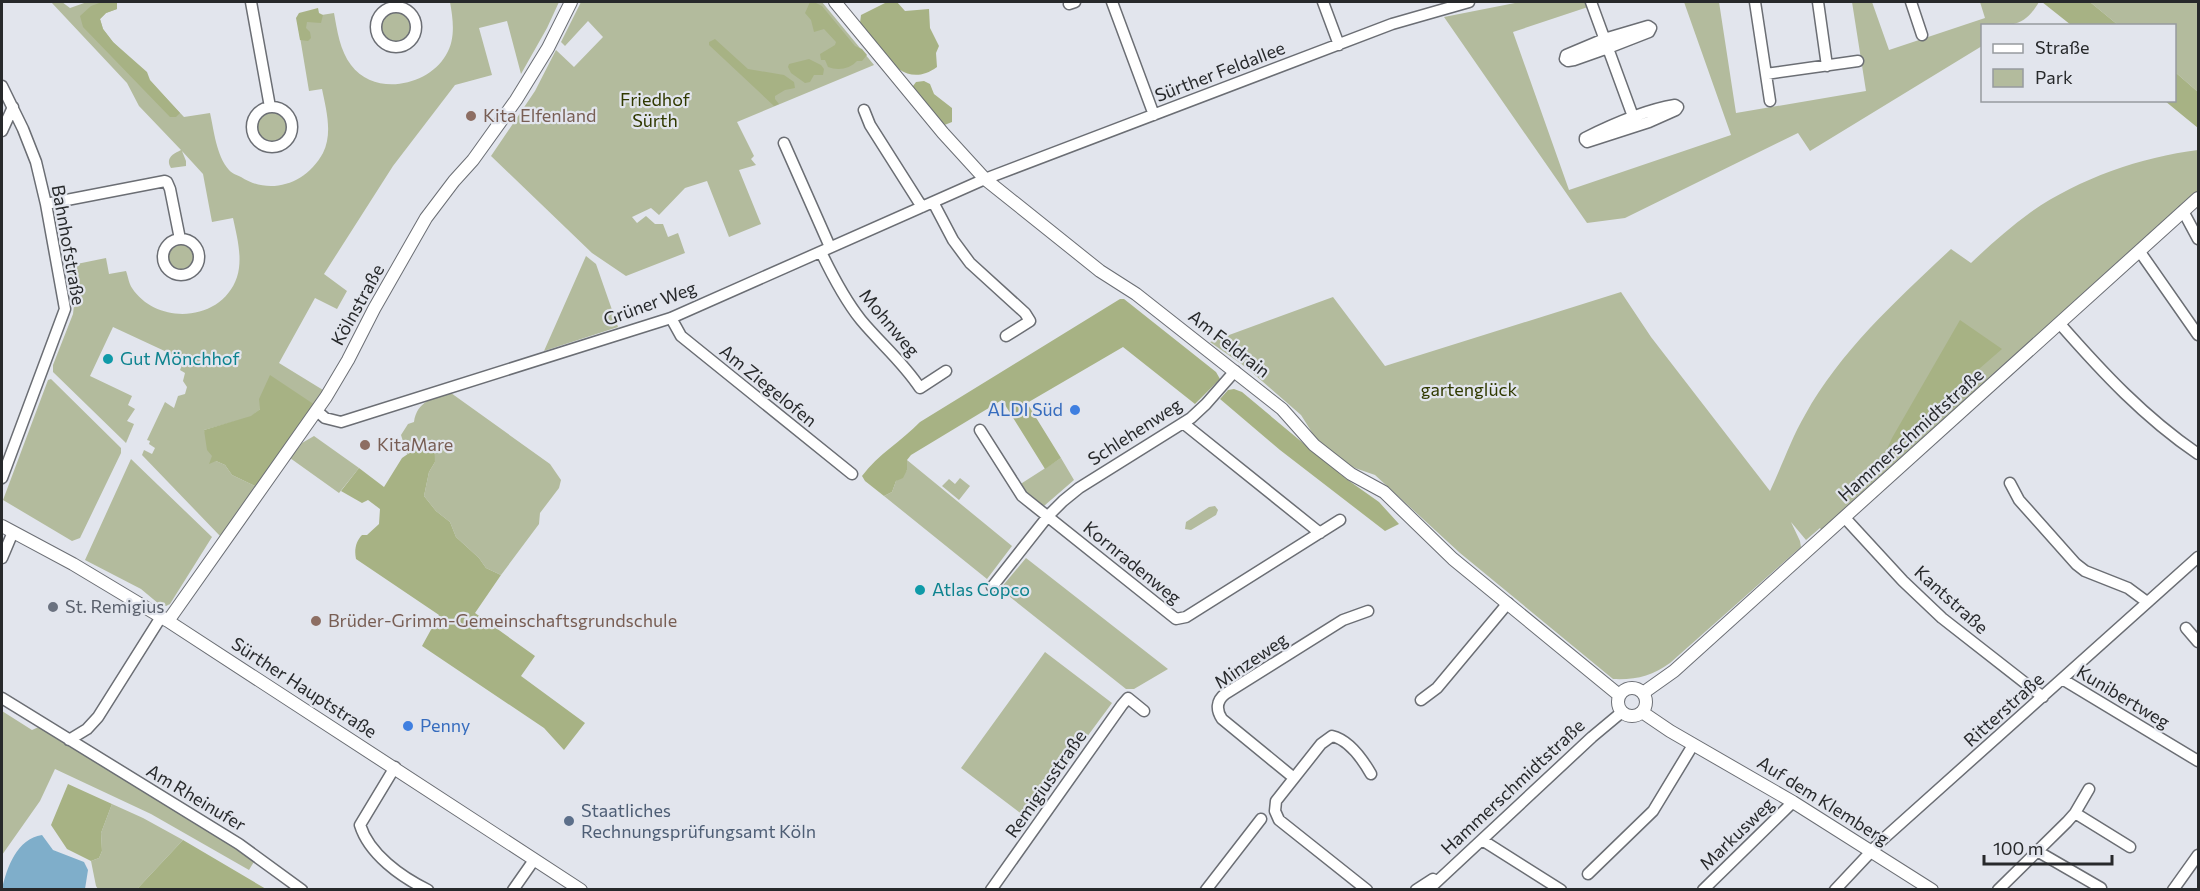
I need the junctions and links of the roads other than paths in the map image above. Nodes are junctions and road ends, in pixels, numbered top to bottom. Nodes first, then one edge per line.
1 (251, 2) edge
2 (571, 2) edge
3 (835, 2) edge
4 (1112, 2) edge
5 (1323, 2) edge
6 (1469, 2) edge
7 (1591, 2) edge
8 (1758, 2) edge
9 (1818, 2) edge
10 (1911, 2) edge
11 (1922, 35) dead end
12 (1338, 45) junction
13 (1858, 61) dead end
14 (1827, 66) junction
15 (1766, 74) junction
16 (2, 86) edge
17 (1770, 101) dead end
18 (13, 107) junction
19 (270, 107) dead end
20 (864, 110) dead end
21 (1154, 115) junction
22 (1635, 122) dead end
23 (2, 131) edge
24 (784, 144) dead end
25 (984, 179) junction
26 (2199, 198) edge
27 (933, 202) junction
28 (46, 204) junction
29 (922, 207) junction
30 (2183, 211) junction
31 (180, 239) dead end
32 (2199, 239) edge
33 (825, 250) junction
34 (2140, 252) junction
35 (671, 318) junction
36 (2060, 324) junction
37 (2199, 335) edge
38 (1006, 336) dead end
39 (946, 371) dead end
40 (1235, 371) junction
41 (316, 411) junction
42 (1183, 423) junction
43 (980, 430) dead end
44 (2199, 454) edge
45 (852, 474) dead end
46 (2, 478) edge
47 (2010, 483) dead end
48 (1048, 516) junction
49 (1845, 518) junction
50 (1340, 520) dead end
51 (2, 526) edge
52 (13, 532) junction
53 (1320, 532) junction
54 (2199, 557) edge
55 (2, 558) edge
56 (992, 587) dead end
57 (2147, 602) junction
58 (1508, 603) junction
59 (1368, 611) dead end
60 (164, 619) junction
61 (2186, 628) dead end
62 (2199, 642) edge
63 (2062, 679) junction
64 (1643, 693) junction
65 (1619, 694) junction
66 (2043, 697) junction
67 (2, 698) edge
68 (1421, 700) dead end
69 (1144, 711) dead end
70 (1622, 712) junction
71 (1642, 712) junction
72 (69, 740) junction
73 (1693, 745) junction
74 (2199, 761) edge
75 (395, 767) junction
76 (1371, 774) dead end
77 (1294, 778) junction
78 (2089, 789) dead end
79 (1793, 802) junction
80 (2075, 813) junction
81 (1261, 819) dead end
82 (1482, 840) junction
83 (2130, 847) dead end
84 (2037, 851) junction
85 (1873, 852) junction
86 (2199, 855) edge
87 (534, 860) junction
88 (1445, 874) junction
89 (1588, 874) dead end
90 (2101, 888) edge
91 (302, 890) edge
92 (428, 890) edge
93 (513, 890) edge
94 (581, 890) edge
95 (991, 890) edge
96 (1206, 890) edge
97 (1367, 890) edge
98 (1416, 890) edge
99 (1428, 890) edge
100 (1561, 890) edge
101 (1703, 890) edge
102 (1835, 890) edge
103 (1932, 890) edge
104 (1998, 890) edge
105 (2173, 890) edge

1 - 19 street
2 - 41 street, Kölnstraße
3 - 25 street, Am Feldrain
4 - 21 street
5 - 12 street
6 - 12 street, Sürther Feldallee
7 - 22 street
8 - 15 street
9 - 14 street
10 - 11 street
12 - 21 street, Sürther Feldallee
13 - 14 street
14 - 15 street
15 - 17 street
16 - 18 street, Bahnhofstraße
18 - 23 street
18 - 28 street, Bahnhofstraße
20 - 29 street
21 - 25 street, Sürther Feldallee
24 - 33 street
25 - 27 street, Grüner Weg
25 - 40 street, Am Feldrain
26 - 30 street, Hammerschmidtstraße
27 - 29 street, Grüner Weg
27 - 38 street
28 - 31 street
28 - 46 street, Bahnhofstraße
29 - 33 street, Grüner Weg
30 - 32 street
30 - 34 street, Hammerschmidtstraße
33 - 35 street, Grüner Weg
33 - 39 street, Mohnweg
34 - 36 street, Hammerschmidtstraße
34 - 37 street
35 - 41 street, Grüner Weg
35 - 45 street, Am Ziegelofen
36 - 44 street
36 - 49 street, Hammerschmidtstraße
40 - 42 street, Schlehenweg
40 - 58 street, Am Feldrain
41 - 60 street, Kölnstraße
42 - 48 street, Schlehenweg
42 - 53 street
43 - 48 street
47 - 57 street
48 - 53 street, Kornradenweg
48 - 56 street, Schlehenweg
49 - 64 street, Hammerschmidtstraße
49 - 66 street, Kantstraße
50 - 53 street, Kornradenweg
51 - 52 street, Sürther Hauptstraße
52 - 55 street
52 - 60 street, Sürther Hauptstraße
54 - 57 street, Ritterstraße
57 - 63 street, Ritterstraße
58 - 65 street, Am Feldrain
58 - 68 street
59 - 77 street, Minzeweg
60 - 72 street
60 - 75 street, Sürther Hauptstraße
61 - 62 street
63 - 66 street, Ritterstraße
63 - 74 street, Kunibertweg
64 - 65 street
64 - 71 street
65 - 70 street
66 - 85 street, Ritterstraße
67 - 72 street, Am Rheinufer
69 - 95 street, Remigiusstraße
70 - 71 street
70 - 82 street, Hammerschmidtstraße
71 - 73 street, Auf dem Klemberg
72 - 91 street, Am Rheinufer
73 - 79 street, Auf dem Klemberg
73 - 89 street
75 - 87 street, Sürther Hauptstraße
75 - 92 street
76 - 77 street
77 - 97 street
78 - 80 street
79 - 85 street, Auf dem Klemberg
79 - 101 street, Markusweg
80 - 83 street
80 - 84 street
81 - 96 street
82 - 88 street, Hammerschmidtstraße
82 - 100 street
84 - 90 street
84 - 104 street
85 - 102 street, Ritterstraße
85 - 103 street, Auf dem Klemberg
86 - 105 street
87 - 93 street
87 - 94 street, Sürther Hauptstraße
88 - 98 street
88 - 99 street, Hammerschmidtstraße

